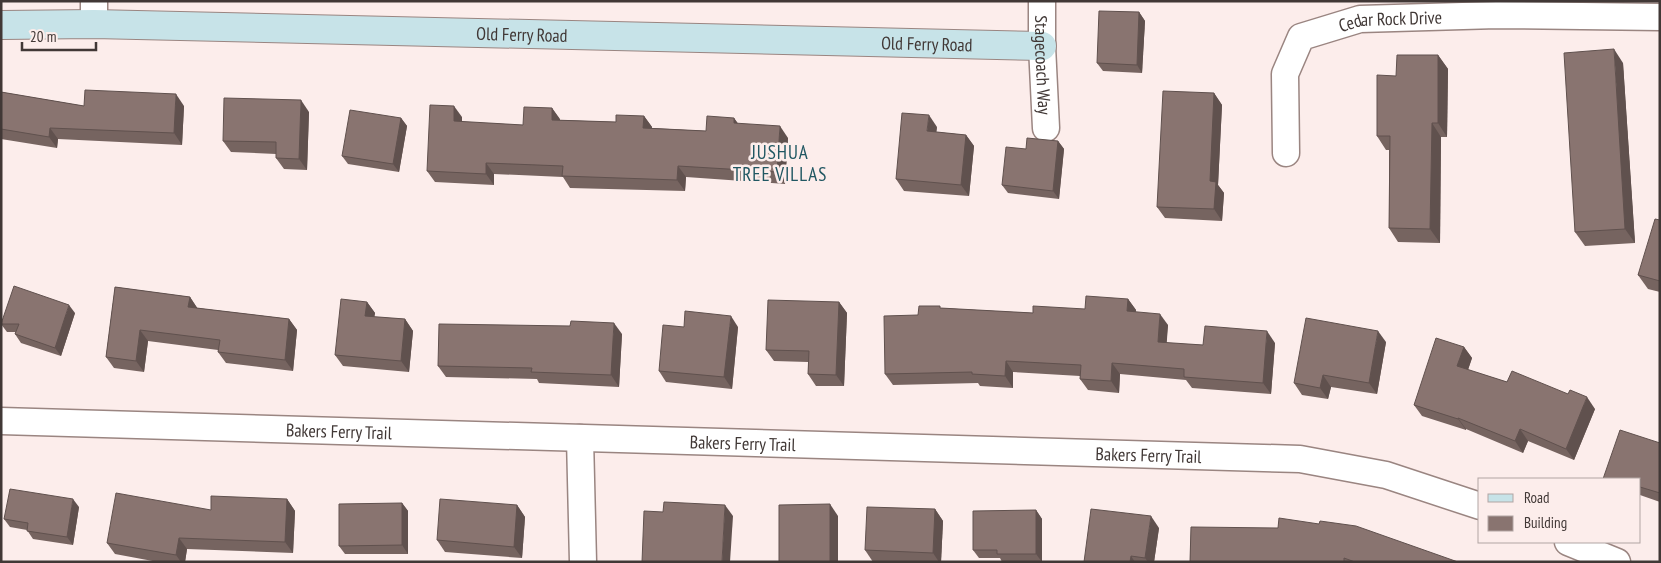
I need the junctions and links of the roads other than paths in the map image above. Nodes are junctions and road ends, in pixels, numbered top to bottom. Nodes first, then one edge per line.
1 (1042, 1) edge
2 (94, 13) edge
3 (1660, 17) edge
4 (1, 25) edge
5 (1042, 46) junction
6 (1046, 128) dead end
7 (1286, 152) dead end
8 (1, 421) edge
9 (580, 438) junction
10 (1478, 505) edge
11 (1570, 543) edge
12 (583, 562) edge
13 (1617, 562) edge

1 - 5 street, Stagecoach Way
2 - 4 street, Old Ferry Road
2 - 5 street, Old Ferry Road
3 - 7 street, Cedar Rock Drive
5 - 6 street, Stagecoach Way
8 - 9 street, Bakers Ferry Trail
9 - 10 street, Bakers Ferry Trail
9 - 12 street
11 - 13 street

